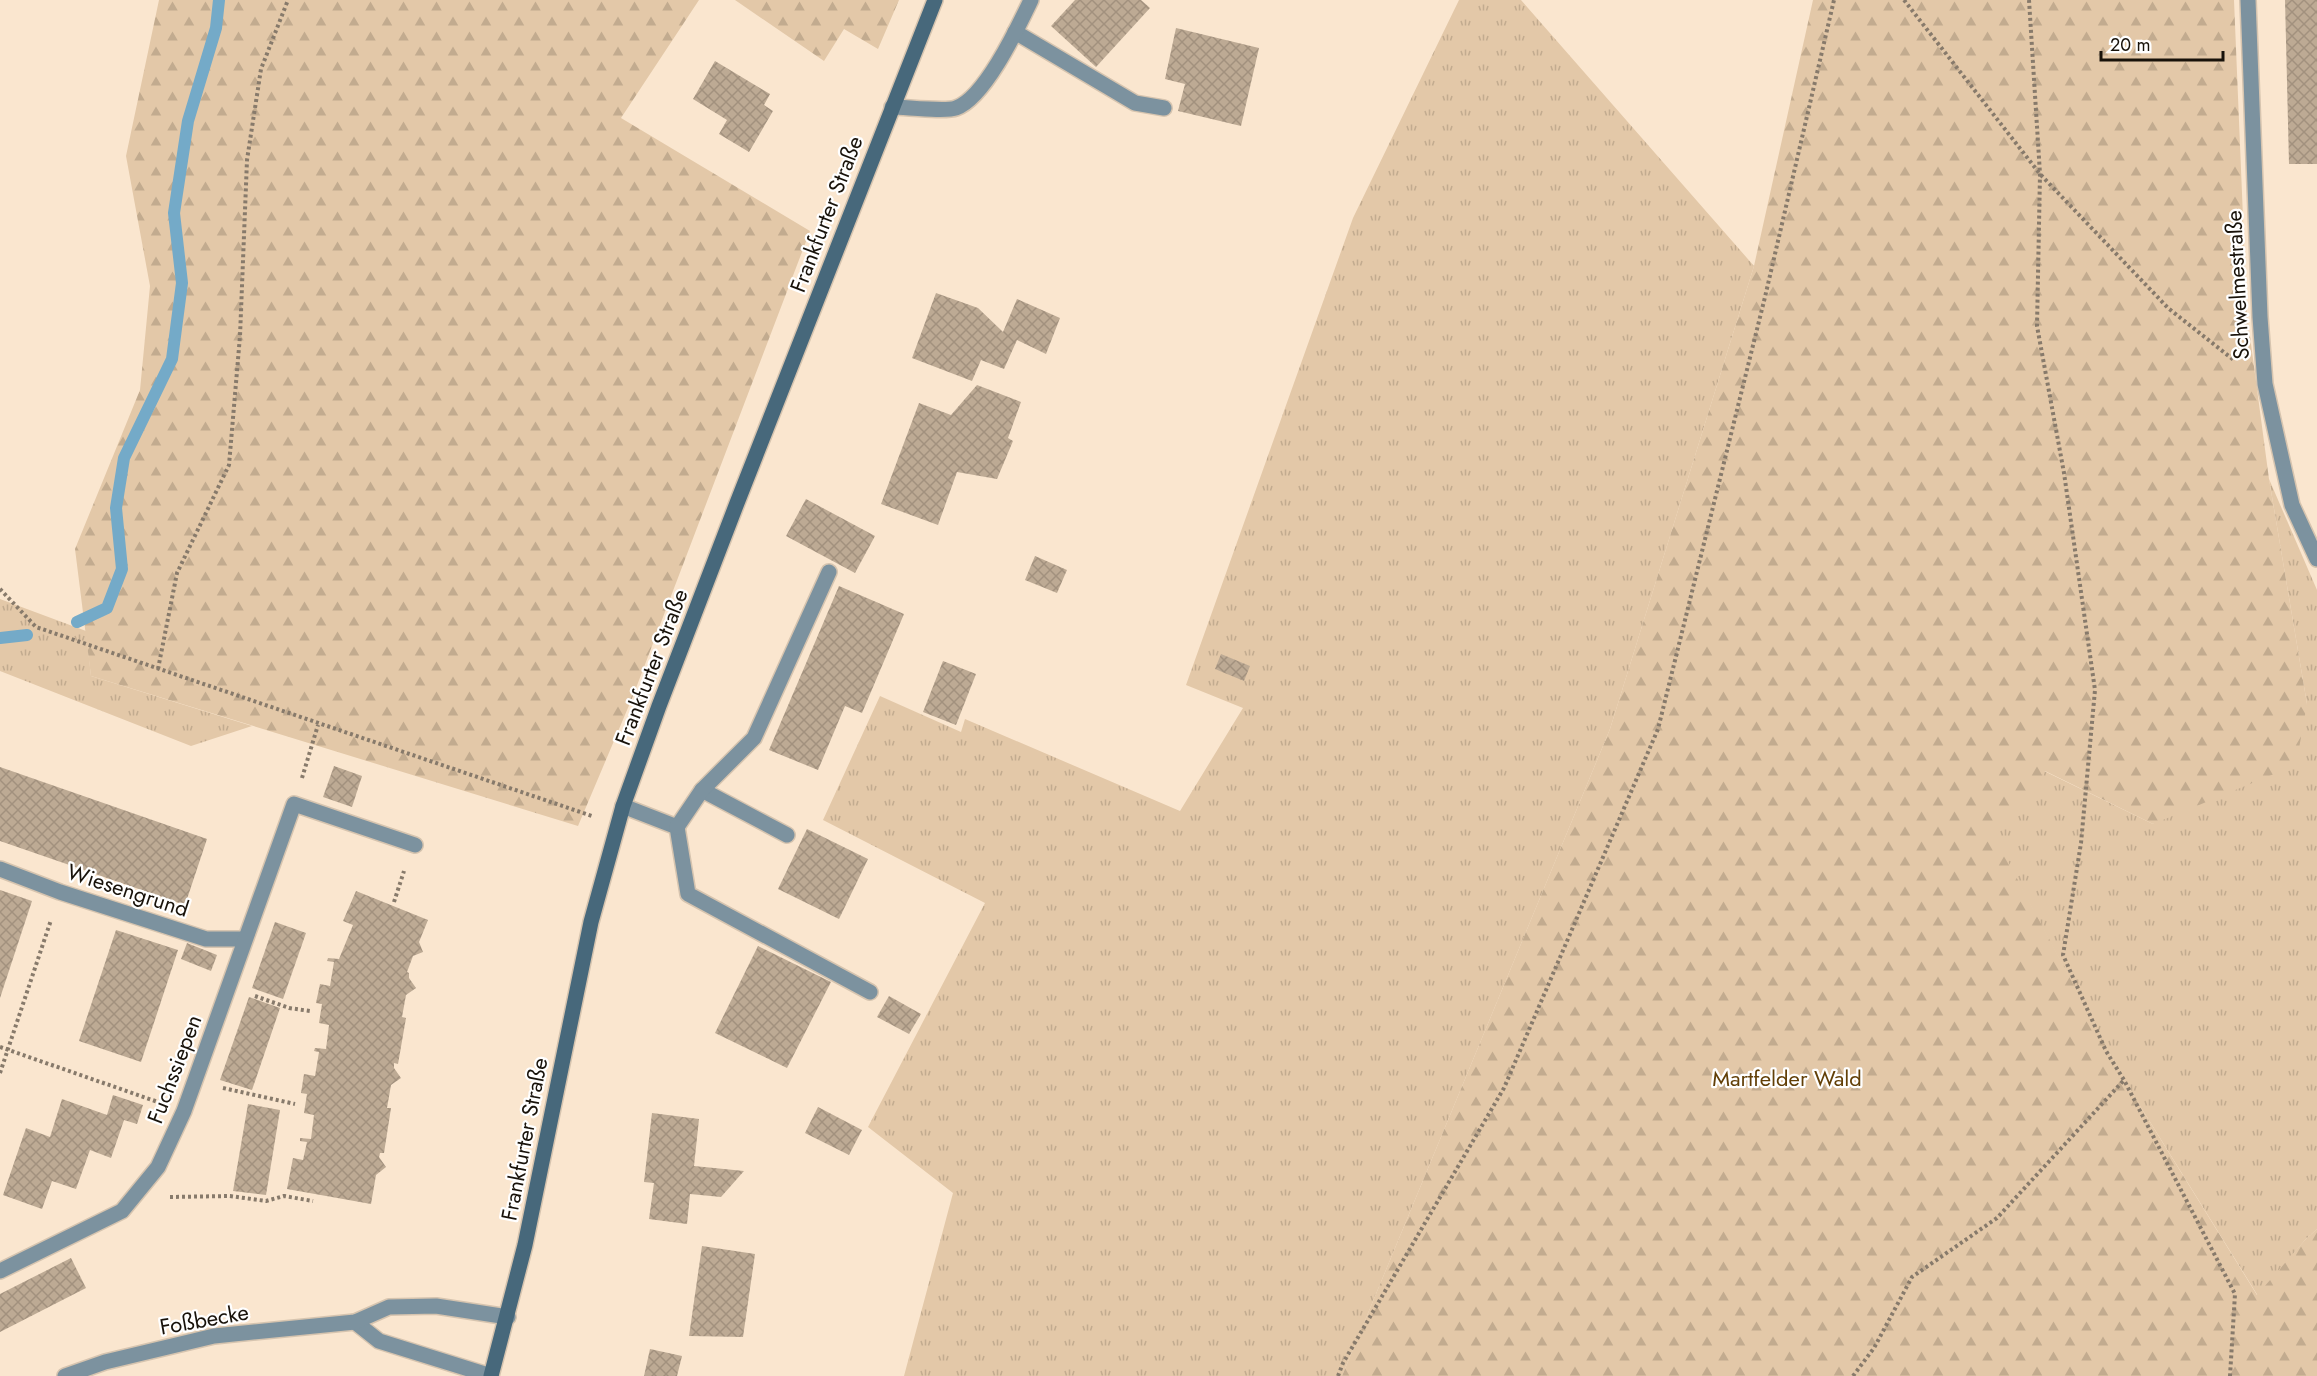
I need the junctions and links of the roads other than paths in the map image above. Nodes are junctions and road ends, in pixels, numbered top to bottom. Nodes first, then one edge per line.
1 (935, 0) edge
2 (1031, 0) edge
3 (2248, 0) edge
4 (1015, 32) junction
5 (892, 107) junction
6 (1164, 108) dead end
7 (2317, 559) edge
8 (829, 572) dead end
9 (702, 790) junction
10 (623, 806) junction
11 (677, 827) junction
12 (787, 835) dead end
13 (415, 845) dead end
14 (0, 869) edge
15 (245, 939) junction
16 (870, 992) dead end
17 (0, 1271) edge
18 (508, 1317) junction
19 (355, 1322) junction
20 (65, 1376) edge
21 (491, 1376) edge

1 - 5 main road, Frankfurter Straße
2 - 4 street
3 - 7 street, Schwelmestraße
4 - 5 street
4 - 6 street
5 - 10 main road, Frankfurter Straße
8 - 9 street
9 - 11 street
9 - 12 street
10 - 11 street
10 - 18 main road, Frankfurter Straße
11 - 16 street
13 - 15 street, Fuchssiepen
14 - 15 street, Wiesengrund
15 - 17 street, Fuchssiepen
18 - 19 street, Foßbecke
18 - 21 main road, Frankfurter Straße
19 - 20 street, Foßbecke
19 - 21 street

